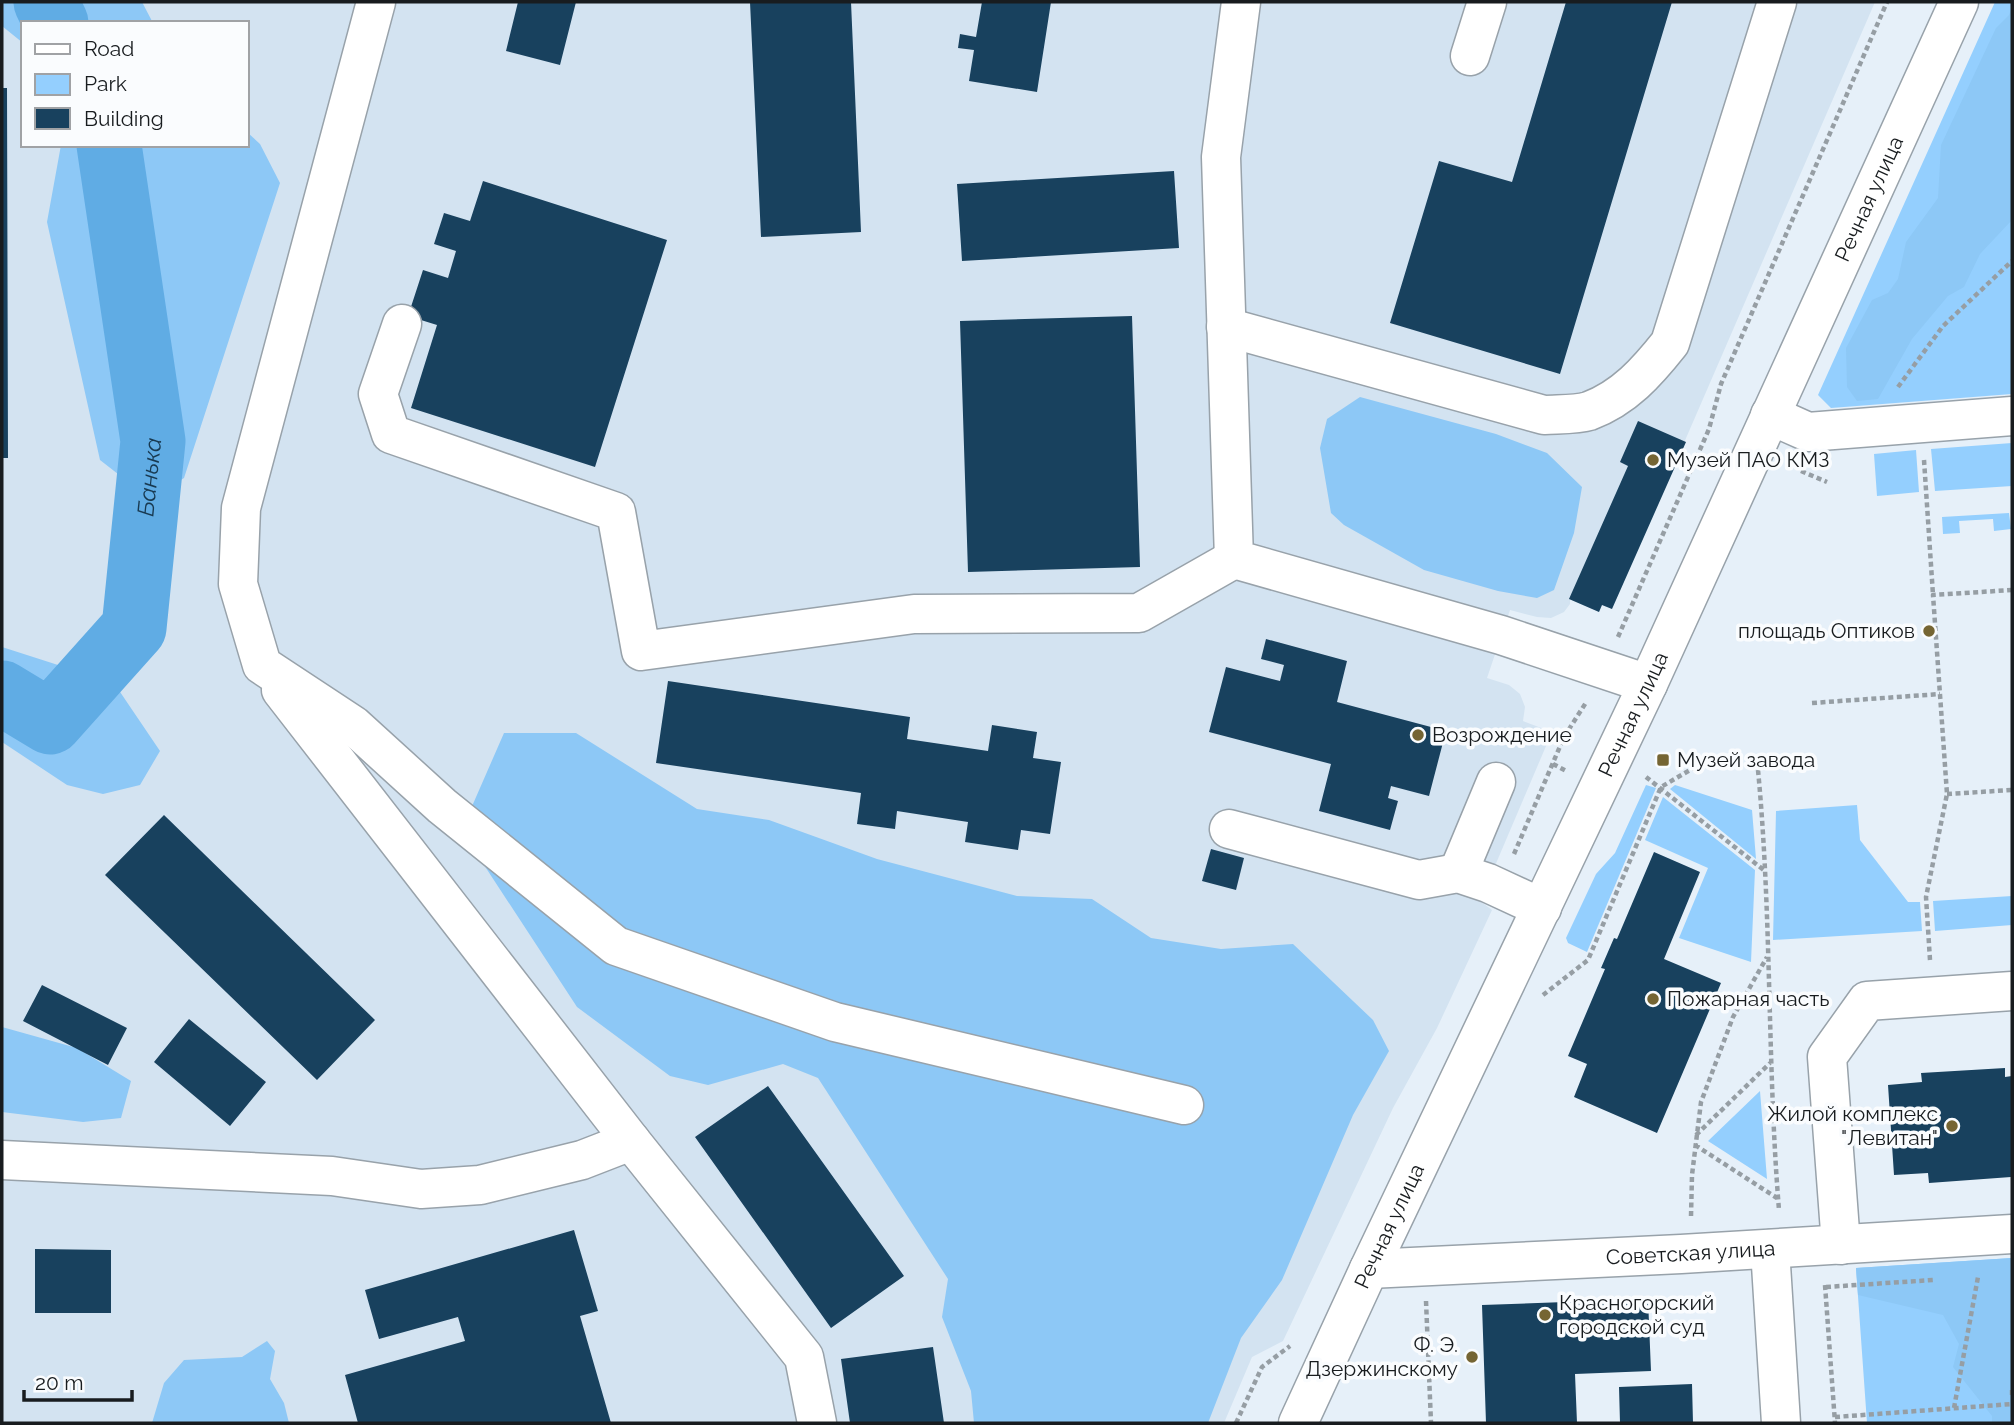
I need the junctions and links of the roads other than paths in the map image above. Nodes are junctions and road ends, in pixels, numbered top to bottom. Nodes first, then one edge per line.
1 (376, 2) edge
2 (1241, 2) edge
3 (1487, 2) edge
4 (1777, 2) edge
5 (1959, 2) edge
6 (1471, 56) dead end
7 (402, 324) dead end
8 (1226, 327) junction
9 (1770, 415) junction
10 (2012, 416) edge
11 (1234, 559) junction
12 (262, 665) junction
13 (1648, 684) junction
14 (1496, 782) dead end
15 (1229, 829) dead end
16 (1458, 873) junction
17 (1542, 908) junction
18 (2012, 991) edge
19 (1184, 1105) dead end
20 (631, 1141) junction
21 (2, 1160) edge
22 (2012, 1234) edge
23 (1841, 1245) junction
24 (1776, 1249) junction
25 (1369, 1269) junction
26 (817, 1423) edge
27 (1298, 1423) edge
28 (1781, 1423) edge

1 - 12 main road
2 - 8 main road
3 - 6 main road
4 - 8 main road
5 - 9 main road, Речная улица
7 - 11 main road
8 - 11 main road
9 - 10 main road
9 - 13 main road, Речная улица
11 - 13 main road
12 - 19 main road
12 - 20 main road
13 - 17 main road, Речная улица
14 - 16 main road
15 - 16 main road
16 - 17 main road
17 - 25 main road, Речная улица
18 - 23 main road
20 - 21 main road
20 - 26 main road
22 - 23 main road, Советская улица
23 - 24 main road, Советская улица
24 - 25 main road, Советская улица
24 - 28 main road
25 - 27 main road, Речная улица

